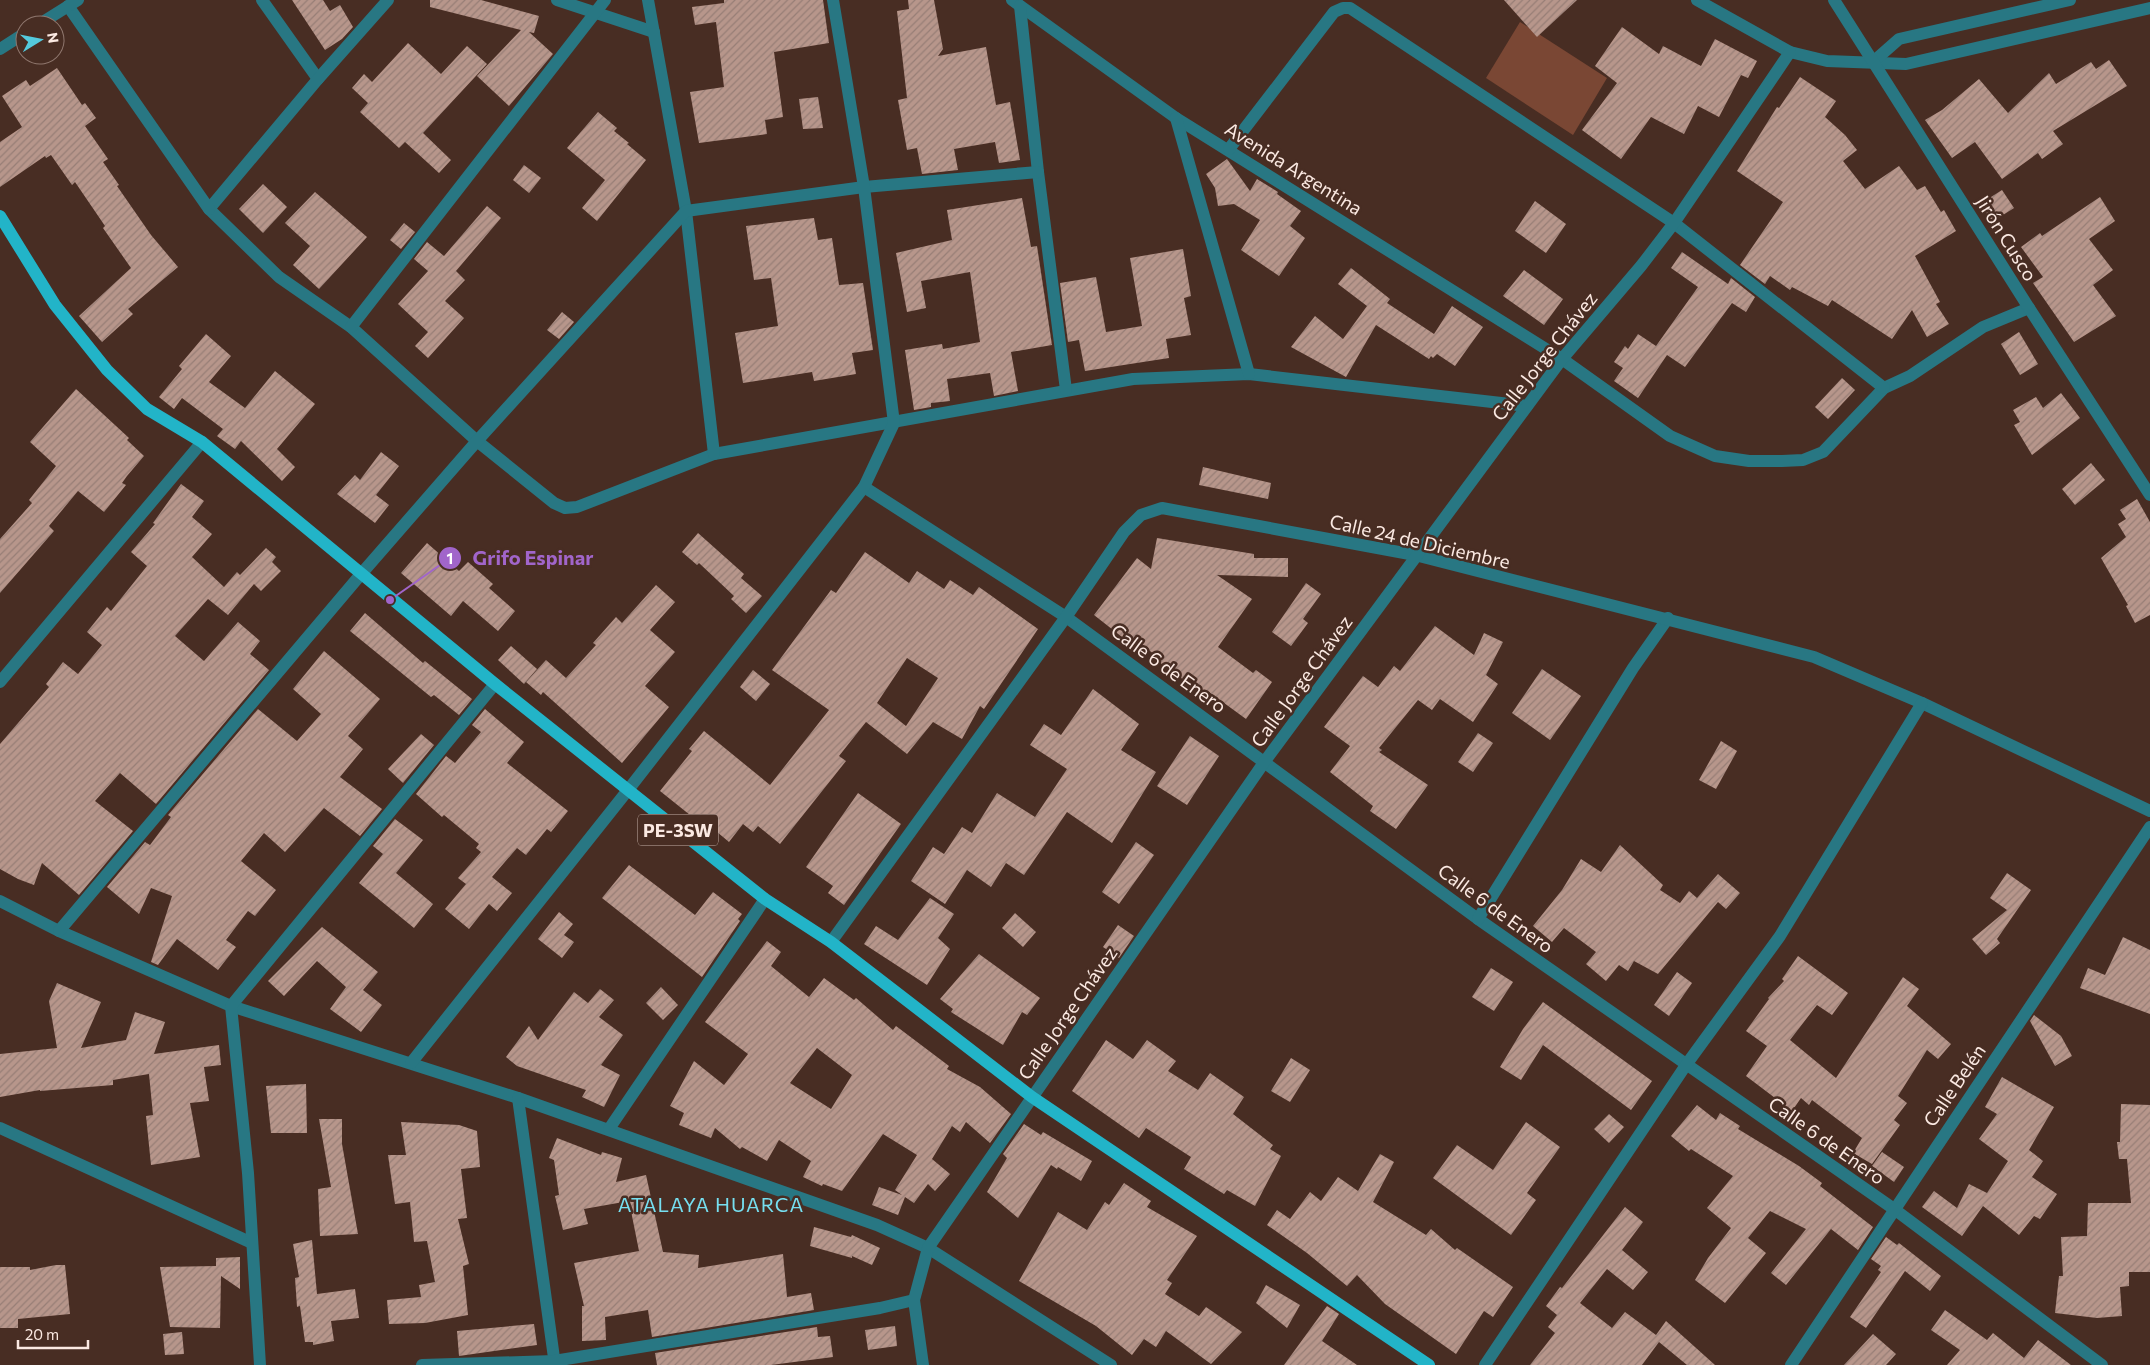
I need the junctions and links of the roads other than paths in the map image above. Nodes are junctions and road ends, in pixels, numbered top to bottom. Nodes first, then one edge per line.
1 (262, 0) edge
2 (388, 0) edge
3 (557, 0) edge
4 (606, 0) edge
5 (648, 0) edge
6 (833, 0) edge
7 (1697, 0) edge
8 (1834, 0) edge
9 (2070, 0) edge
10 (73, 3) edge
11 (1016, 3) edge
12 (2150, 8) edge
13 (596, 12) junction
14 (54, 15) edge
15 (654, 32) junction
16 (15, 39) edge
17 (0, 49) edge
18 (1790, 52) junction
19 (1874, 61) junction
20 (318, 79) junction
21 (1176, 118) junction
22 (1229, 150) junction
23 (1038, 172) junction
24 (864, 187) junction
25 (209, 209) junction
26 (686, 211) junction
27 (0, 216) edge
28 (1674, 222) junction
29 (2028, 308) junction
30 (352, 327) junction
31 (1562, 359) junction
32 (1249, 374) junction
33 (1884, 388) junction
34 (1066, 390) junction
35 (1526, 406) junction
36 (894, 424) junction
37 (478, 441) junction
38 (202, 442) junction
39 (714, 454) junction
40 (864, 487) junction
41 (2150, 496) edge
42 (1415, 555) junction
43 (362, 573) junction
44 (1066, 616) junction
45 (1668, 618) junction
46 (0, 682) edge
47 (496, 684) junction
48 (1922, 704) junction
49 (1265, 761) junction
50 (628, 790) junction
51 (2150, 811) edge
52 (2150, 827) edge
53 (765, 899) junction
54 (0, 901) edge
55 (1478, 919) junction
56 (59, 931) junction
57 (831, 942) junction
58 (231, 1006) junction
59 (410, 1063) junction
60 (1686, 1066) junction
61 (1032, 1096) junction
62 (518, 1098) junction
63 (0, 1128) edge
64 (609, 1129) junction
65 (1894, 1209) junction
66 (252, 1243) junction
67 (928, 1248) junction
68 (914, 1300) junction
69 (1097, 1360) edge
70 (555, 1363) edge
71 (1794, 1364) edge
72 (260, 1365) edge
73 (422, 1365) edge
74 (923, 1365) edge
75 (1111, 1365) edge
76 (1429, 1365) edge
77 (1485, 1365) edge
78 (2102, 1365) edge

1 - 20 street
2 - 20 street
3 - 13 street
4 - 13 street
5 - 15 street
6 - 24 street
7 - 18 street
8 - 19 street, Jirón Cusco
9 - 19 street
10 - 14 street
10 - 25 street
11 - 21 street, Avenida Argentina
11 - 23 street
12 - 19 street
13 - 15 street
13 - 30 street
15 - 26 street
16 - 17 street
18 - 19 street
18 - 28 street, Calle Jorge Chávez
19 - 29 street, Jirón Cusco
20 - 25 street
21 - 22 street, Avenida Argentina
21 - 32 street
22 - 28 street
22 - 31 street, Avenida Argentina
23 - 24 street
23 - 34 street
24 - 26 street
24 - 36 street
25 - 30 street
26 - 37 street
26 - 39 street
27 - 38 main road, PE-3SW
28 - 31 street, Calle Jorge Chávez
28 - 33 street
29 - 33 street
29 - 41 street, Jirón Cusco
30 - 37 street
31 - 33 street, Avenida Argentina
31 - 35 street, Calle Jorge Chávez
32 - 34 street
32 - 35 street
34 - 36 street
35 - 42 street, Calle Jorge Chávez
36 - 39 street
36 - 40 street
37 - 39 street
37 - 43 street
38 - 43 main road, PE-3SW
38 - 46 street
40 - 44 street, Calle 6 de Enero
40 - 50 street
42 - 44 street, Calle 24 de Diciembre
42 - 45 street, Calle 24 de Diciembre
42 - 49 street, Calle Jorge Chávez
43 - 47 main road, PE-3SW
43 - 56 street
44 - 49 street, Calle 6 de Enero
44 - 57 street
45 - 48 street, Calle 24 de Diciembre
45 - 55 street
47 - 50 main road, PE-3SW
47 - 58 street
48 - 51 street, Calle 24 de Diciembre
48 - 60 street
49 - 55 street, Calle 6 de Enero
49 - 61 street, Calle Jorge Chávez
50 - 53 main road, PE-3SW
50 - 59 street
52 - 65 street, Calle Belén
53 - 57 main road, PE-3SW
53 - 64 street
54 - 56 street
55 - 60 street, Calle 6 de Enero
56 - 58 street
57 - 61 main road, PE-3SW
58 - 59 street
58 - 66 street
59 - 62 street
60 - 65 street, Calle 6 de Enero
60 - 77 street
61 - 67 street, Calle Jorge Chávez
61 - 76 main road, PE-3SW
62 - 64 street
62 - 70 street
63 - 66 street
64 - 67 street
65 - 71 street, Calle Belén
65 - 78 street, Calle 6 de Enero
66 - 72 street
67 - 68 street, Calle Jorge Chávez
67 - 69 street
68 - 70 street
68 - 74 street, Calle Jorge Chávez
69 - 75 street
70 - 73 street

